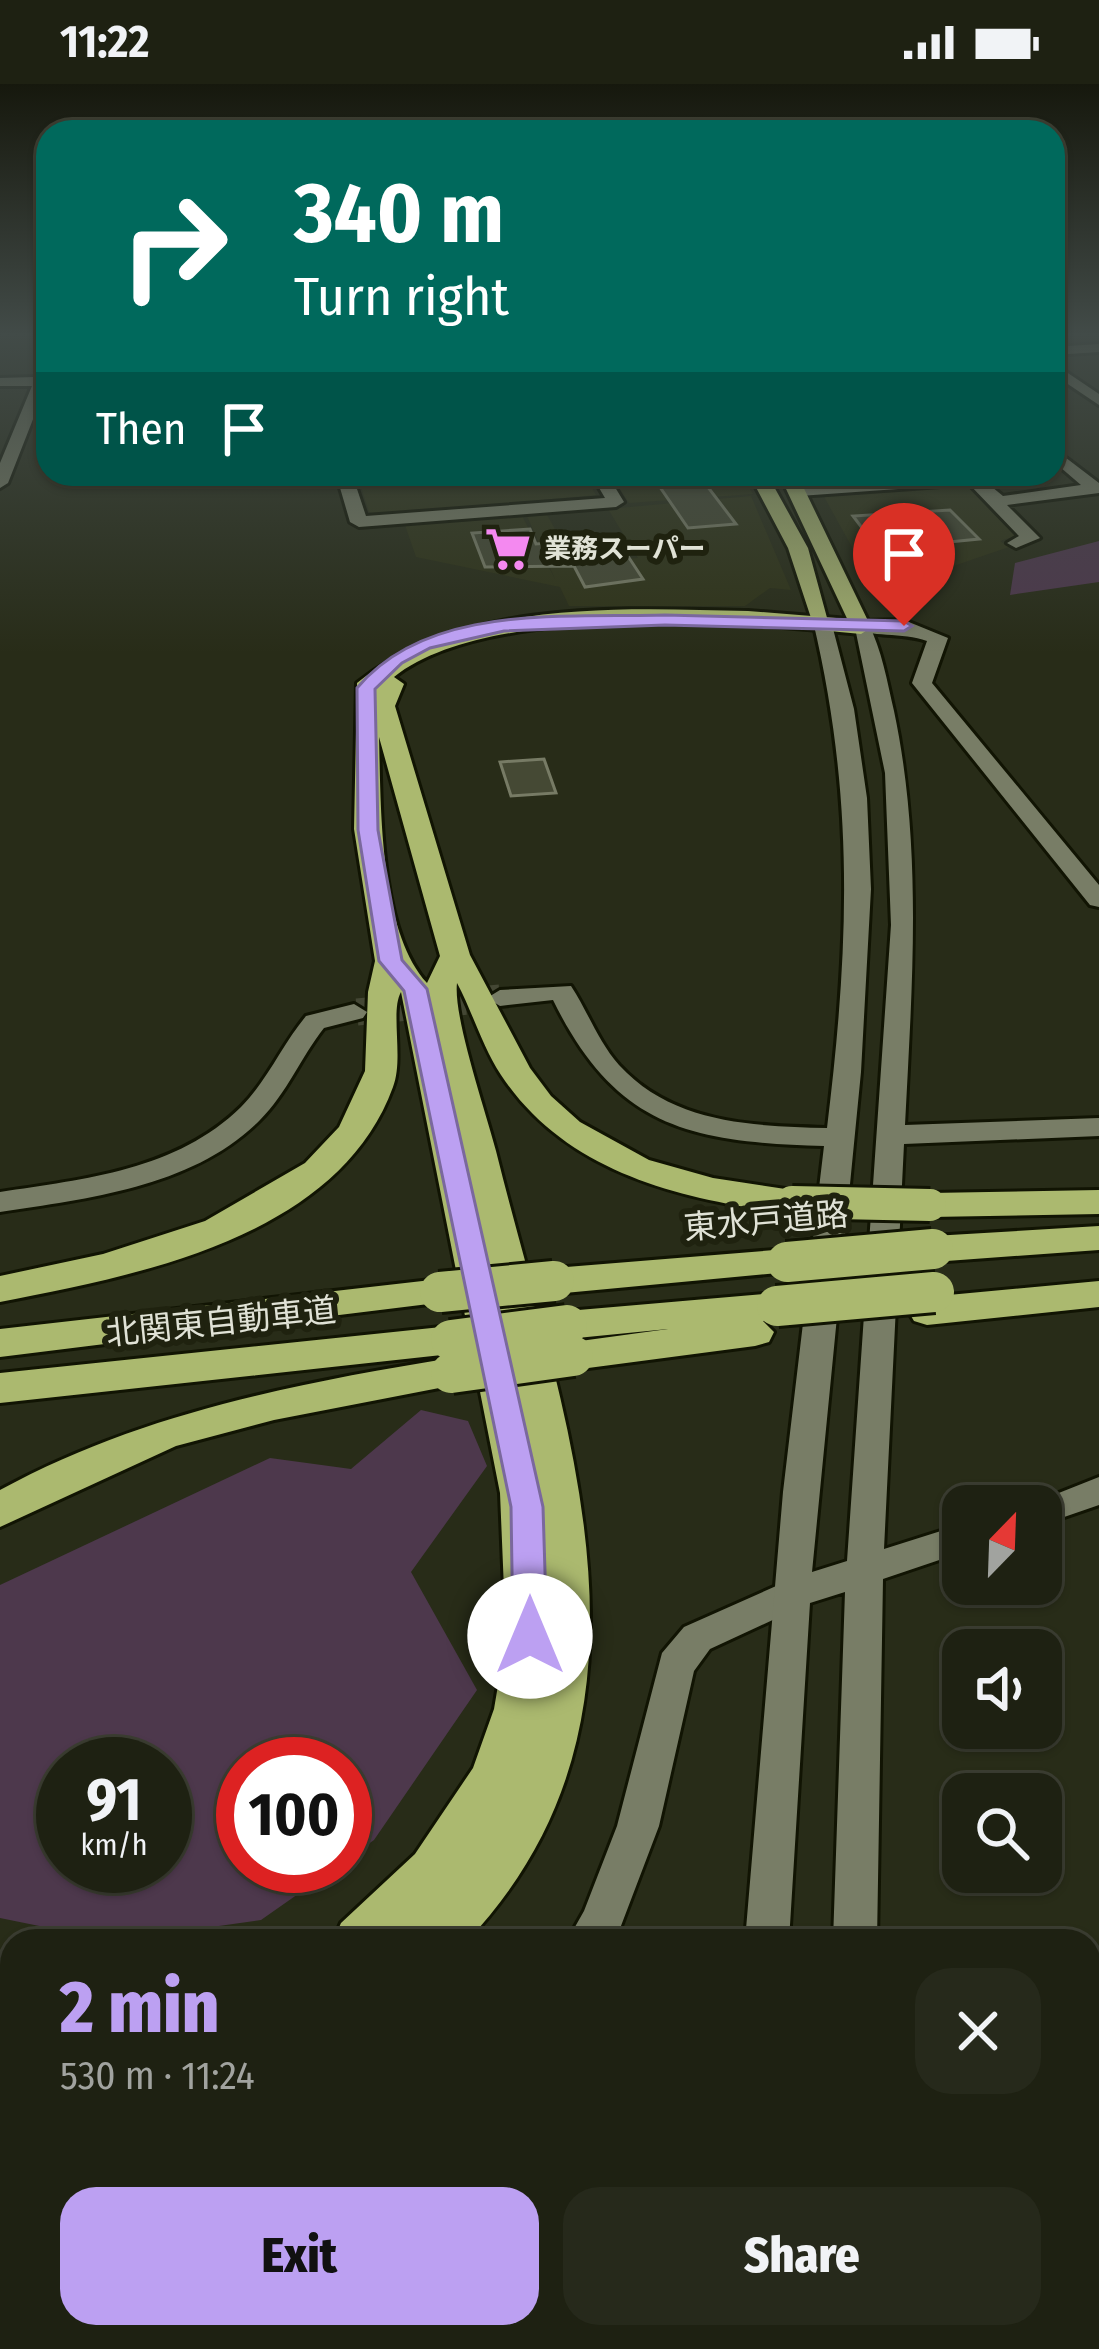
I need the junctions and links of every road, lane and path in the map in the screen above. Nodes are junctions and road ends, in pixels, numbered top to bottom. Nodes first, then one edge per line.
1 (25, 441) edge
2 (1065, 463) edge
3 (0, 483) edge
4 (348, 486) edge
5 (606, 486) edge
6 (764, 486) edge
7 (796, 486) edge
8 (978, 486) edge
9 (1097, 488) edge
10 (990, 498) junction
11 (1016, 543) dead end
12 (824, 627) junction
13 (861, 627) junction
14 (1099, 900) edge
15 (455, 956) junction
16 (391, 961) junction
17 (500, 998) tunnel mouth
18 (354, 1012) tunnel mouth
19 (1099, 1127) edge
20 (892, 1136) junction
21 (838, 1137) junction
22 (0, 1202) edge
23 (1099, 1202) edge
24 (1099, 1238) edge
25 (1099, 1280) edge
26 (0, 1289) edge
27 (440, 1292) joint
28 (1099, 1294) edge
29 (930, 1302) junction
30 (0, 1343) edge
31 (451, 1356) junction
32 (0, 1388) edge
33 (1099, 1491) edge
34 (1062, 1504) edge
35 (0, 1510) edge
36 (942, 1546) edge
37 (864, 1568) junction
38 (792, 1594) junction
39 (373, 1929) edge
40 (443, 1929) edge
41 (597, 1929) edge
42 (767, 1929) edge
43 (855, 1929) edge

1 - 3 street
2 - 9 street
4 - 5 street
6 - 12 highway
7 - 13 highway
8 - 10 street
9 - 10 street
10 - 11 street
12 - 13 highway
12 - 15 highway
12 - 16 highway
12 - 21 street
13 - 14 street
13 - 20 street
15 - 23 highway, bridge
15 - 40 highway
16 - 26 highway
16 - 39 highway
17 - 21 street
18 - 22 street
19 - 20 street
20 - 37 street
21 - 38 street
24 - 27 highway, 東水戸道路, bridge
25 - 29 highway
27 - 30 highway, 北関東自動車道
28 - 29 highway
29 - 31 highway, bridge
31 - 32 highway, 北関東自動車道
31 - 35 highway
33 - 34 street
36 - 37 street
37 - 38 street
37 - 43 street
38 - 41 street
38 - 42 street

